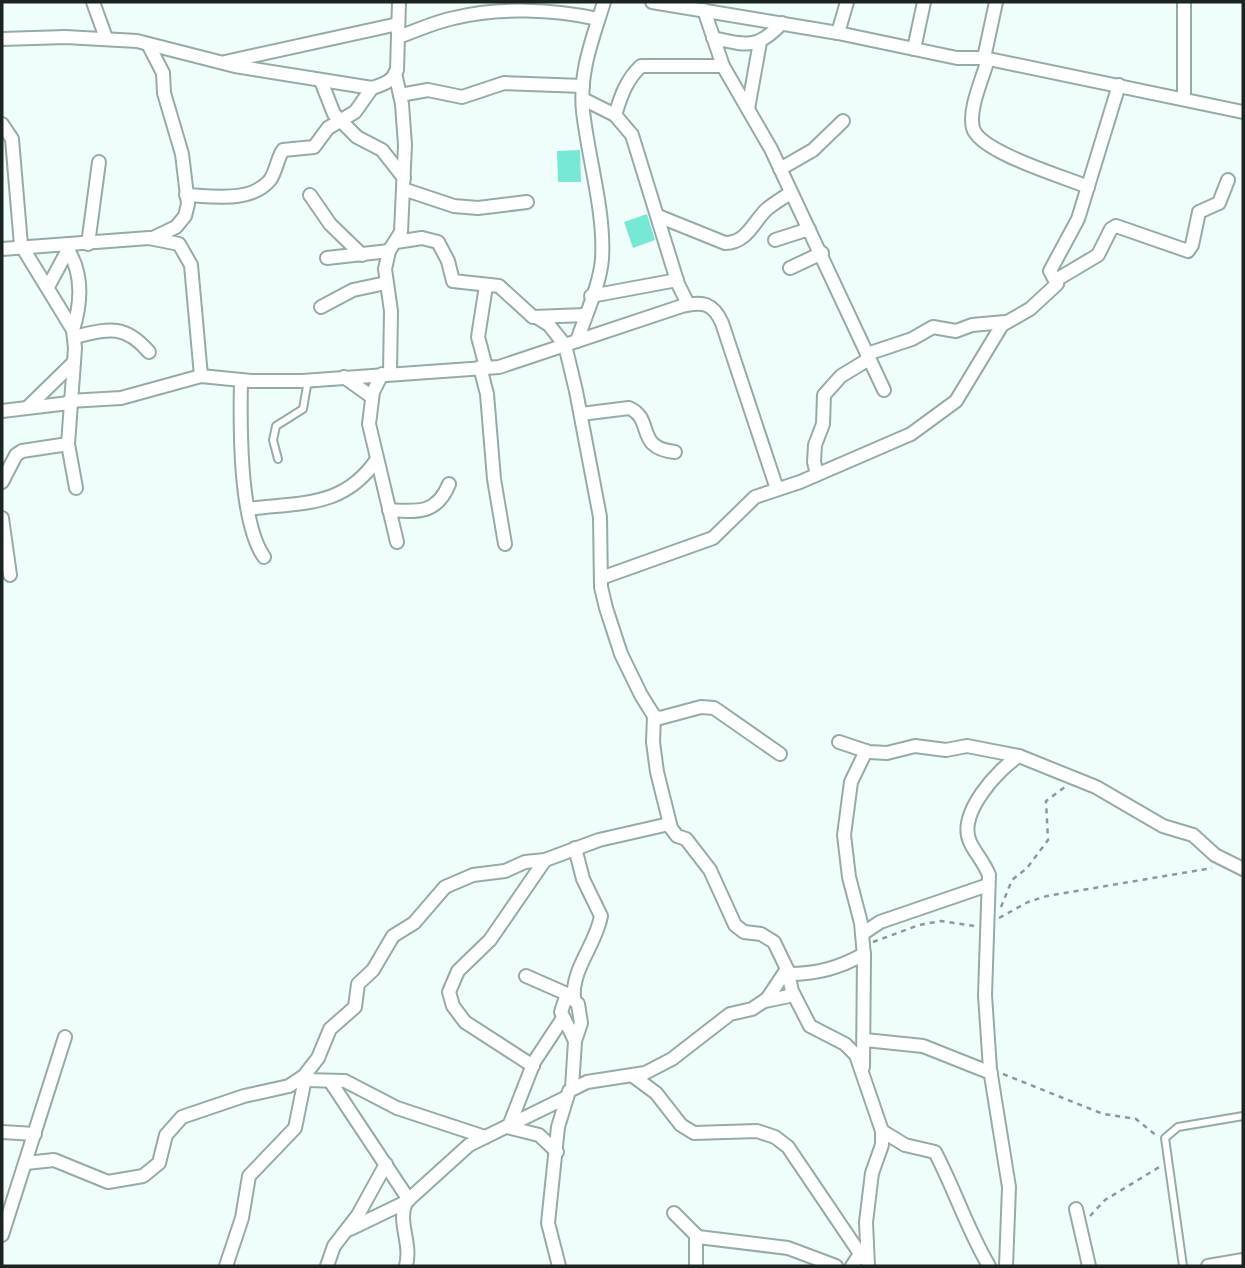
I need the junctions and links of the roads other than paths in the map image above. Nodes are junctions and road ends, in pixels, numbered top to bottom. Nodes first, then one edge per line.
1 (93, 2) edge
2 (399, 2) edge
3 (604, 2) edge
4 (652, 2) edge
5 (847, 2) edge
6 (924, 2) edge
7 (996, 2) edge
8 (1184, 2) edge
9 (704, 10) junction
10 (598, 19) junction
11 (782, 23) junction
12 (398, 31) junction
13 (838, 33) junction
14 (106, 38) junction
15 (713, 38) junction
16 (2, 39) edge
17 (760, 42) junction
18 (148, 44) junction
19 (914, 49) junction
20 (986, 59) junction
21 (221, 63) junction
22 (723, 66) junction
23 (396, 73) junction
24 (321, 81) junction
25 (1119, 85) junction
26 (583, 86) junction
27 (372, 88) junction
28 (400, 95) junction
29 (1184, 97) junction
30 (583, 99) junction
31 (748, 109) junction
32 (1243, 112) edge
33 (615, 115) junction
34 (843, 121) dead end
35 (341, 122) junction
36 (3, 127) edge
37 (99, 162) dead end
38 (780, 169) junction
39 (8, 175) edge
40 (1228, 180) dead end
41 (403, 184) junction
42 (1088, 187) junction
43 (790, 193) junction
44 (186, 195) junction
45 (310, 195) dead end
46 (527, 202) dead end
47 (658, 216) junction
48 (809, 229) junction
49 (154, 238) junction
50 (775, 240) dead end
51 (88, 244) junction
52 (21, 245) junction
53 (392, 246) junction
54 (69, 247) junction
55 (2, 249) edge
56 (822, 253) junction
57 (362, 255) junction
58 (327, 258) dead end
59 (790, 268) dead end
60 (677, 280) junction
61 (1056, 280) junction
62 (386, 283) junction
63 (486, 286) junction
64 (48, 287) junction
65 (591, 296) junction
66 (688, 304) junction
67 (321, 307) dead end
68 (585, 315) junction
69 (538, 318) junction
70 (1005, 322) junction
71 (73, 334) junction
72 (571, 343) junction
73 (149, 352) dead end
74 (868, 357) junction
75 (74, 362) junction
76 (483, 367) junction
77 (386, 373) junction
78 (201, 376) junction
79 (344, 377) junction
80 (242, 380) junction
81 (308, 380) junction
82 (884, 390) dead end
83 (372, 397) junction
84 (69, 402) junction
85 (29, 406) junction
86 (2, 411) edge
87 (581, 414) junction
88 (68, 444) junction
89 (675, 452) dead end
90 (278, 459) dead end
91 (377, 459) junction
92 (817, 474) junction
93 (2, 482) edge
94 (449, 484) dead end
95 (76, 488) dead end
96 (777, 489) junction
97 (248, 509) junction
98 (389, 510) junction
99 (2, 518) edge
100 (397, 542) dead end
101 (505, 544) dead end
102 (264, 557) dead end
103 (10, 575) dead end
104 (601, 578) junction
105 (654, 716) junction
106 (839, 742) dead end
107 (866, 751) junction
108 (780, 754) dead end
109 (1020, 756) junction
110 (670, 824) junction
111 (575, 848) junction
112 (545, 860) junction
113 (1238, 867) edge
114 (988, 885) junction
115 (862, 933) junction
116 (864, 954) junction
117 (788, 972) junction
118 (820, 972) junction
119 (526, 976) dead end
120 (793, 993) junction
121 (570, 996) junction
122 (765, 1001) junction
123 (563, 1018) junction
124 (65, 1037) dead end
125 (865, 1040) junction
126 (575, 1041) junction
127 (533, 1066) junction
128 (991, 1071) junction
129 (633, 1076) junction
130 (863, 1076) junction
131 (305, 1077) junction
132 (330, 1082) junction
133 (569, 1093) junction
134 (1243, 1116) edge
135 (508, 1126) junction
136 (882, 1131) junction
137 (2, 1132) edge
138 (35, 1134) junction
139 (485, 1137) junction
140 (556, 1152) junction
141 (26, 1163) junction
142 (386, 1164) junction
143 (408, 1201) junction
144 (1076, 1209) dead end
145 (674, 1213) dead end
146 (345, 1231) junction
147 (2, 1235) edge
148 (696, 1235) junction
149 (860, 1254) junction
150 (1243, 1260) edge
151 (226, 1266) edge
152 (327, 1266) edge
153 (406, 1266) edge
154 (559, 1266) edge
155 (696, 1266) edge
156 (836, 1266) edge
157 (852, 1266) edge
158 (989, 1266) edge
159 (1006, 1266) edge
160 (1089, 1266) edge
161 (1183, 1266) edge
162 (1208, 1266) edge

1 - 14 street
2 - 12 street
3 - 10 street
4 - 9 street
5 - 13 street
6 - 19 street
7 - 20 street
8 - 29 street
9 - 11 street
9 - 15 street
10 - 12 street
10 - 26 street
11 - 13 street
11 - 17 street
12 - 21 street
12 - 23 street
13 - 19 street
14 - 16 street
14 - 18 street
15 - 17 street
15 - 22 street
17 - 31 street
18 - 21 street
18 - 44 street
19 - 20 street
20 - 25 street
20 - 42 street
21 - 24 street
22 - 31 street
22 - 33 street
23 - 27 street
23 - 28 street
24 - 27 street
24 - 35 street
25 - 29 street
25 - 42 street
26 - 28 street
26 - 30 street
27 - 35 street
28 - 41 street
29 - 32 street
30 - 33 street
30 - 65 street
31 - 38 street
33 - 47 street
34 - 38 street
35 - 41 street
35 - 44 street
36 - 39 street
37 - 51 street
38 - 43 street
39 - 52 street
40 - 61 street
41 - 46 street
41 - 53 street
42 - 61 street
43 - 47 street
43 - 48 street
44 - 49 street
45 - 57 street
47 - 60 street
48 - 50 street
48 - 56 street
49 - 51 street
49 - 78 street
51 - 54 street
52 - 54 street
52 - 55 street
52 - 64 street
53 - 57 street
53 - 62 street
53 - 63 street
54 - 64 street
54 - 71 street
56 - 59 street
56 - 74 street
57 - 58 street
60 - 65 street
60 - 66 street
61 - 70 street
62 - 67 street
62 - 77 street
63 - 69 street
63 - 76 street
64 - 71 street
65 - 68 street
66 - 72 street
66 - 96 street
68 - 69 street
68 - 72 street
69 - 72 street
70 - 74 street
70 - 92 street
71 - 73 street
71 - 75 street
72 - 76 street
72 - 87 street
74 - 82 street
74 - 92 street
75 - 84 street
75 - 85 street
76 - 77 street
76 - 101 street
77 - 79 street
77 - 83 street
78 - 80 street
78 - 84 street
79 - 81 street
79 - 83 street
80 - 81 street
80 - 97 street
81 - 90 lane
83 - 91 street
84 - 85 street
84 - 88 street
85 - 86 street
87 - 89 street
87 - 104 street
88 - 93 street
88 - 95 street
91 - 97 street
91 - 98 street
92 - 96 street
94 - 98 street
96 - 104 street
97 - 102 street
98 - 100 street
99 - 103 street
104 - 105 street
105 - 108 street
105 - 110 street
106 - 107 street
107 - 109 street
107 - 115 street
109 - 113 street
109 - 114 street
110 - 111 street
110 - 117 street
111 - 112 street
111 - 121 street
112 - 127 street
112 - 131 street
114 - 115 street
114 - 128 street
115 - 116 street
116 - 118 street
116 - 125 street
117 - 118 street
117 - 120 street
117 - 122 street
118 - 120 street
119 - 121 street
120 - 122 street
120 - 130 street
121 - 123 street
121 - 126 street
122 - 129 street
123 - 126 street
123 - 127 street
124 - 138 street
125 - 128 street
125 - 130 street
126 - 133 street
127 - 135 street
128 - 159 street
129 - 133 street
129 - 149 street
130 - 136 street
131 - 132 street
131 - 141 street
131 - 151 street
132 - 139 street
132 - 142 street
133 - 135 street
133 - 140 street
134 - 161 lane
135 - 139 street
135 - 140 street
136 - 149 street
136 - 158 street
137 - 138 street
138 - 141 street
139 - 143 street
140 - 154 street
141 - 147 street
142 - 143 street
142 - 146 street
143 - 146 street
143 - 153 street
144 - 160 street
145 - 148 street
146 - 152 street
148 - 155 street
148 - 156 street
149 - 157 street
150 - 162 street

